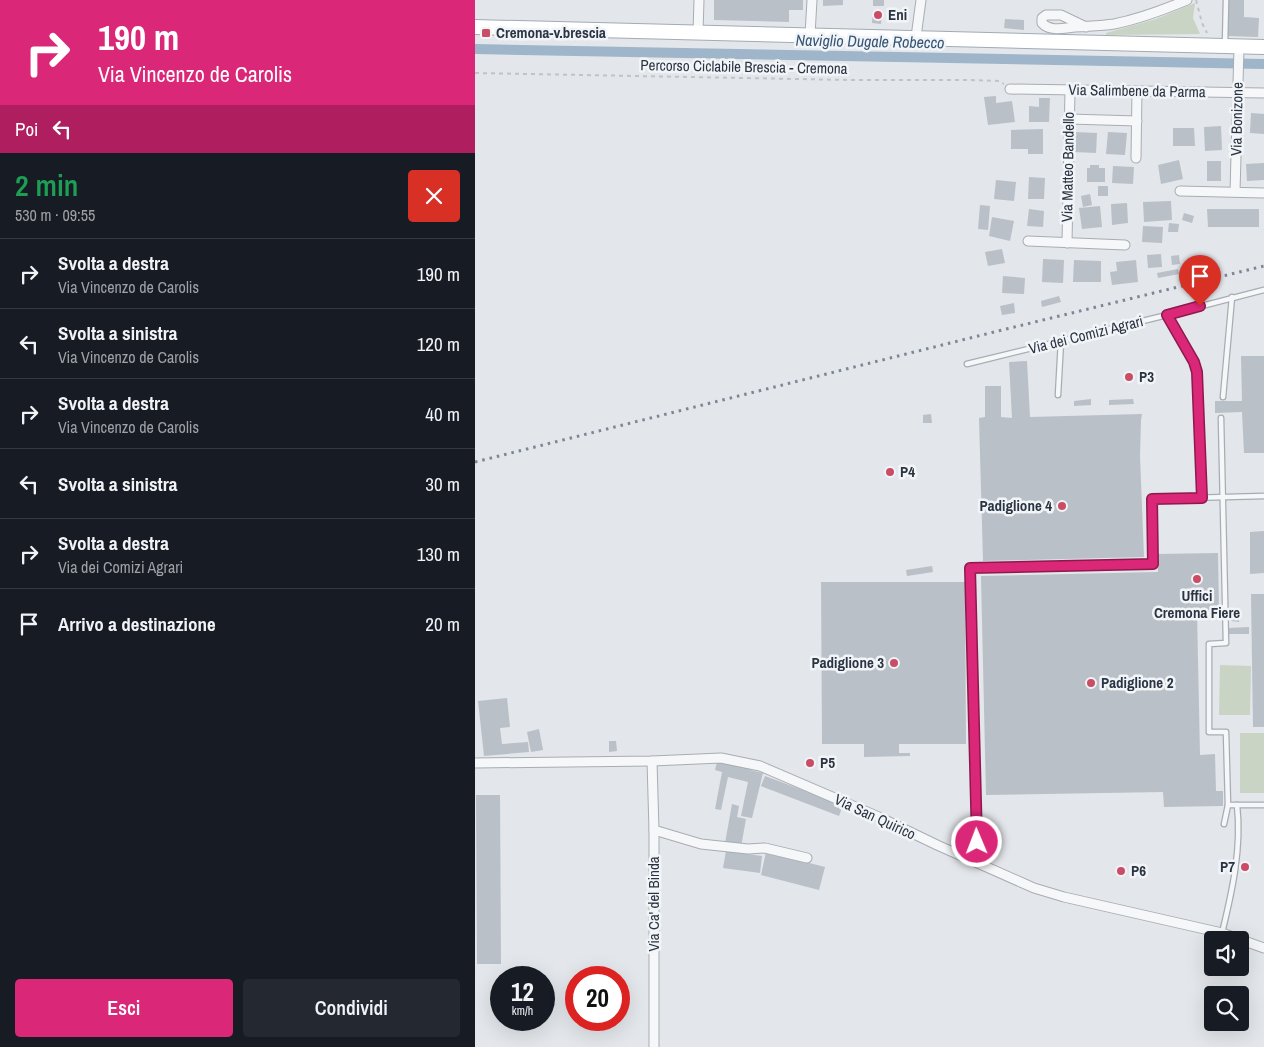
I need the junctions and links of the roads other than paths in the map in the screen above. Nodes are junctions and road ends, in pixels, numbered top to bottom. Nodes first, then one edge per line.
1 (699, 0) edge
2 (812, 0) edge
3 (921, 0) edge
4 (1187, 0) edge
5 (1226, 0) edge
6 (1086, 26) dead end
7 (475, 27) edge
8 (698, 32) junction
9 (810, 35) junction
10 (916, 37) junction
11 (1225, 43) junction
12 (1264, 47) edge
13 (1239, 50) junction
14 (1238, 88) junction
15 (1010, 89) road end
16 (1069, 90) junction
17 (1137, 91) junction
18 (1264, 93) edge
19 (1069, 119) junction
20 (1137, 121) junction
21 (1136, 158) dead end
22 (1180, 191) dead end
23 (1235, 192) junction
24 (1264, 193) edge
25 (1028, 241) dead end
26 (1067, 243) junction
27 (1125, 245) dead end
28 (1264, 290) edge
29 (1232, 297) junction
30 (1167, 315) junction
31 (1061, 341) junction
32 (967, 364) dead end
33 (1058, 395) dead end
34 (1223, 397) dead end
35 (1221, 418) dead end
36 (1264, 496) edge
37 (1223, 497) junction
38 (1202, 498) junction
39 (652, 761) junction
40 (475, 763) edge
41 (1228, 805) junction
42 (1237, 805) junction
43 (1264, 805) edge
44 (1224, 824) dead end
45 (654, 830) junction
46 (977, 842) dead end
47 (807, 858) dead end
48 (1213, 931) edge
49 (1223, 931) edge
50 (1249, 943) edge
51 (1264, 948) edge
52 (654, 1047) edge

1 - 8 street
2 - 9 street
3 - 10 street
4 - 6 street
5 - 11 lane
7 - 8 main road
8 - 9 main road
9 - 10 main road
10 - 11 main road
11 - 13 main road
12 - 13 main road
13 - 14 street, Via Bonizone
14 - 17 street, Via Salimbene da Parma
14 - 18 street, Via Salimbene da Parma
14 - 23 street, Via Bonizone
15 - 16 street, Via Salimbene da Parma
16 - 17 street, Via Salimbene da Parma
16 - 19 street, Via Matteo Bandello
17 - 20 street
19 - 20 street
19 - 26 street, Via Matteo Bandello
20 - 21 street
22 - 23 street
23 - 24 street
25 - 26 street, Via Matteo Bandello
26 - 27 street, Via Matteo Bandello
28 - 29 lane, Via dei Comizi Agrari
29 - 30 lane, Via dei Comizi Agrari
29 - 34 lane
30 - 31 lane, Via dei Comizi Agrari
30 - 38 lane
31 - 32 lane, Via dei Comizi Agrari
31 - 33 lane
35 - 37 lane
36 - 37 lane
37 - 38 lane
37 - 41 lane
38 - 46 lane
39 - 40 street, Via San Quirico
39 - 45 street, Via Ca' del Binda
39 - 48 street, Via San Quirico
41 - 42 lane
41 - 44 lane
42 - 43 lane
42 - 49 lane
45 - 47 street
45 - 52 street, Via Ca' del Binda
50 - 51 street, Via San Quirico

